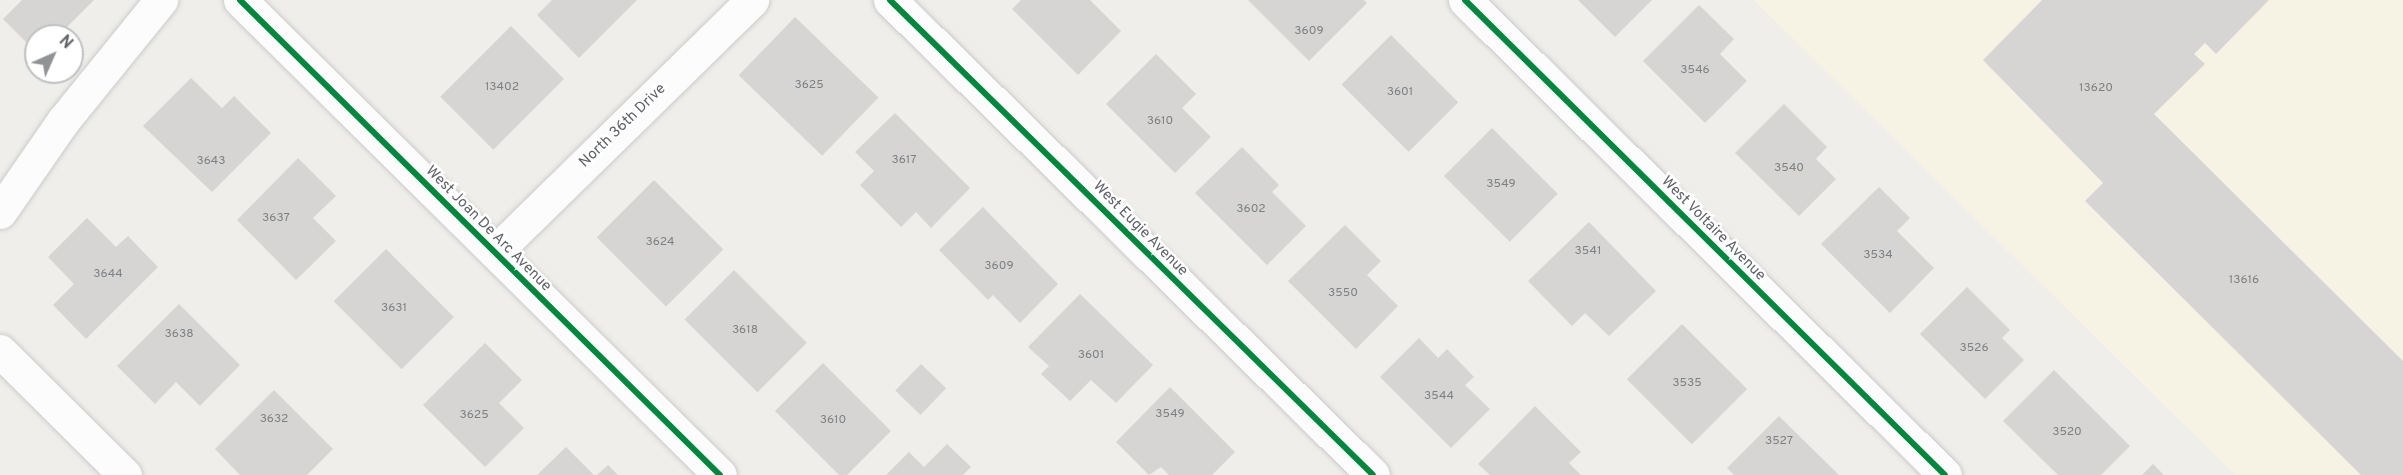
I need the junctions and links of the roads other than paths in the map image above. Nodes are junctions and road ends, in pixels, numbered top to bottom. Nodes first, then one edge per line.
1 (161, 0) edge
2 (240, 0) edge
3 (752, 0) edge
4 (890, 0) edge
5 (1465, 0) edge
6 (0, 212) edge
7 (495, 252) junction
8 (0, 351) edge
9 (125, 475) edge
10 (720, 475) edge
11 (1373, 475) edge
12 (1944, 475) edge

1 - 6 street
2 - 7 street, West Joan De Arc Avenue
3 - 7 street, North 36th Drive
4 - 11 street, West Eugie Avenue
5 - 12 street, West Voltaire Avenue
7 - 10 street, West Joan De Arc Avenue
8 - 9 street

